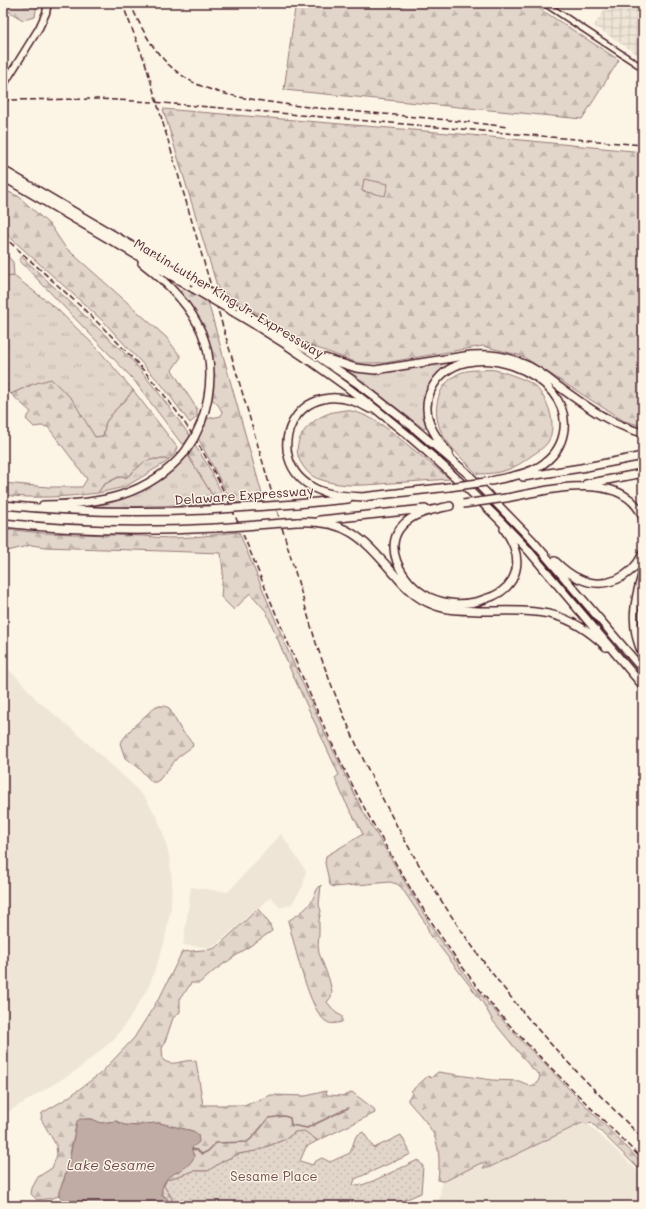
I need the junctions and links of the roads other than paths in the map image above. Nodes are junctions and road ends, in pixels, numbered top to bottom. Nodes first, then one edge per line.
1 (48, 3) edge
2 (544, 3) edge
3 (643, 68) edge
4 (3, 86) edge
5 (3, 170) edge
6 (3, 177) edge
7 (118, 244) junction
8 (311, 352) junction
9 (389, 420) junction
10 (643, 433) edge
11 (643, 456) edge
12 (643, 473) edge
13 (468, 474) junction
14 (489, 481) junction
15 (570, 487) junction
16 (366, 497) junction
17 (3, 505) edge
18 (450, 506) junction
19 (495, 516) junction
20 (643, 518) edge
21 (306, 522) junction
22 (3, 523) edge
23 (533, 541) junction
24 (643, 553) edge
25 (643, 572) edge
26 (643, 655) edge
27 (643, 670) edge
28 (632, 672) junction
29 (643, 686) edge

1 - 4 main road
2 - 3 street
5 - 8 highway, Martin Luther King Jr. Expressway, bridge
6 - 7 highway, Martin Luther King Jr. Expressway
7 - 9 highway, Martin Luther King Jr. Expressway, bridge
7 - 17 highway, bridge
8 - 10 highway
8 - 13 highway, Martin Luther King Jr. Expressway
9 - 16 highway
9 - 19 highway, Martin Luther King Jr. Expressway
11 - 14 highway
12 - 15 highway
13 - 14 highway
13 - 23 highway, Martin Luther King Jr. Expressway
14 - 16 highway, Delaware Expressway, bridge
15 - 18 highway, bridge
15 - 20 highway
16 - 17 highway, Delaware Expressway, bridge
18 - 19 highway
18 - 21 highway
19 - 28 highway, Martin Luther King Jr. Expressway
21 - 22 highway, bridge
21 - 28 highway
23 - 24 highway
23 - 27 highway, Martin Luther King Jr. Expressway
25 - 26 highway
28 - 29 highway, Martin Luther King Jr. Expressway

